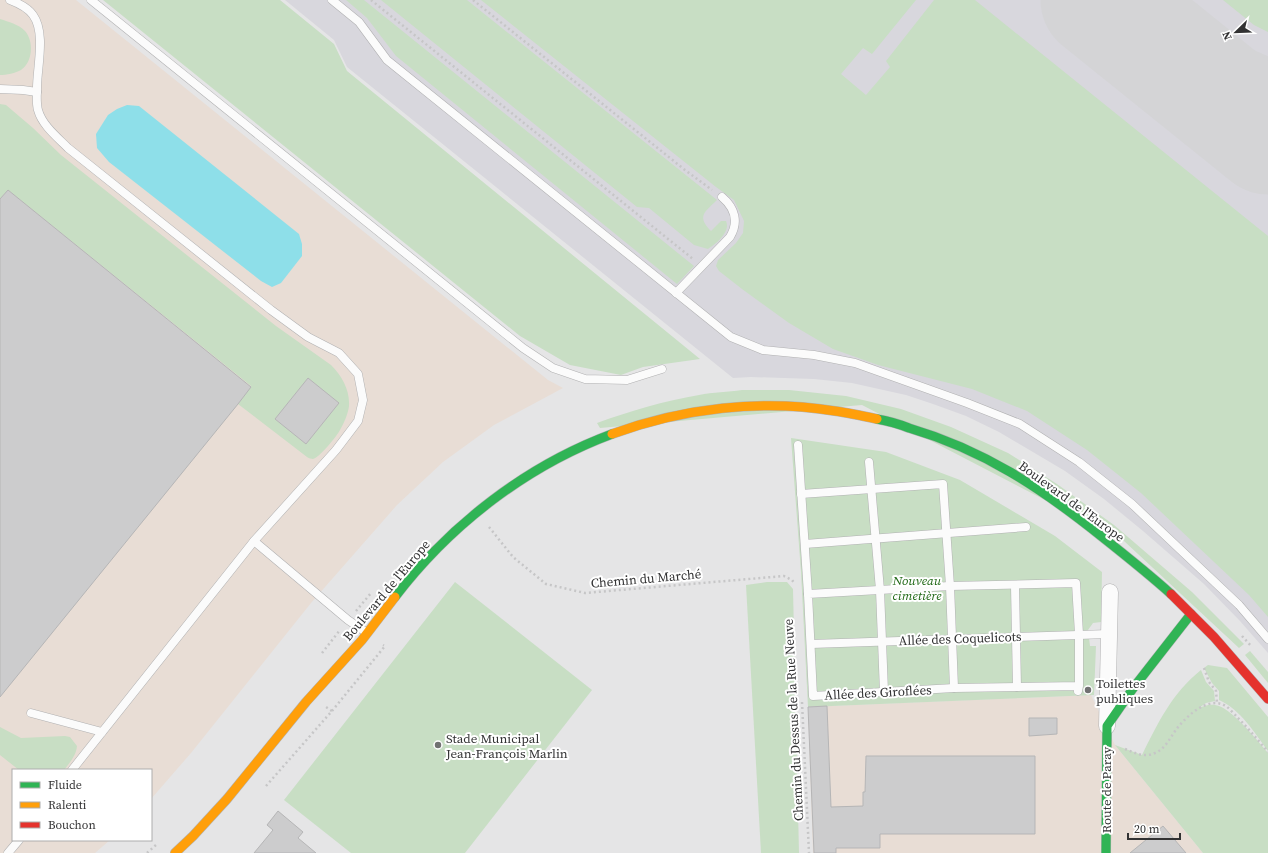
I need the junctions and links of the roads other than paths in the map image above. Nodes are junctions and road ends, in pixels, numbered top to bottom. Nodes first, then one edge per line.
1 (10, 0) edge
2 (91, 0) edge
3 (332, 0) edge
4 (0, 89) edge
5 (37, 92) junction
6 (722, 197) road end
7 (676, 293) junction
8 (662, 369) dead end
9 (798, 445) dead end
10 (869, 462) dead end
11 (871, 489) junction
12 (801, 494) junction
13 (1026, 527) dead end
14 (946, 533) junction
15 (876, 538) junction
16 (254, 541) junction
17 (805, 544) junction
18 (950, 586) junction
19 (1015, 586) junction
20 (880, 590) junction
21 (1110, 592) dead end
22 (808, 594) junction
23 (1191, 614) junction
24 (368, 634) junction
25 (1079, 634) junction
26 (1109, 634) junction
27 (1016, 636) junction
28 (952, 638) junction
29 (1268, 639) edge
30 (882, 641) junction
31 (811, 644) junction
32 (1017, 687) junction
33 (954, 688) junction
34 (884, 692) junction
35 (1268, 699) edge
36 (31, 713) dead end
37 (1106, 726) junction
38 (102, 732) junction
39 (73, 769) edge
40 (18, 841) edge
41 (181, 851) edge
42 (8, 853) edge
43 (1106, 853) edge

1 - 5 lane
2 - 8 lane
3 - 7 lane
4 - 5 lane
5 - 16 lane
6 - 7 lane
7 - 29 lane
9 - 12 lane
10 - 11 lane
11 - 12 lane
11 - 14 lane
11 - 15 lane
12 - 17 lane
13 - 14 lane
14 - 15 lane
14 - 18 lane
15 - 17 lane
15 - 20 lane
16 - 24 lane
16 - 38 lane
17 - 22 lane
18 - 19 lane, Allée des Giroflées
18 - 20 lane, Allée des Giroflées
18 - 28 lane
19 - 25 lane, Allée des Giroflées
19 - 27 lane
20 - 22 lane, Allée des Giroflées
20 - 30 lane
21 - 26 street, Route de Paray
22 - 31 lane, Allée des Giroflées
23 - 24 main road, Boulevard de l'Europe
23 - 35 main road, Boulevard de l'Europe
23 - 37 main road
24 - 41 main road, Boulevard de l'Europe
25 - 26 lane, Allée des Coquelicots
25 - 27 lane, Allée des Coquelicots
25 - 32 lane, Allée des Giroflées
26 - 37 street, Route de Paray
27 - 28 lane, Allée des Coquelicots
27 - 32 lane
28 - 30 lane, Allée des Coquelicots
28 - 33 lane
30 - 31 lane, Allée des Coquelicots
30 - 34 lane
31 - 34 lane, Allée des Giroflées
32 - 33 lane, Allée des Giroflées
33 - 34 lane, Allée des Giroflées
36 - 38 lane
37 - 43 main road, Route de Paray
38 - 39 lane
40 - 42 lane

